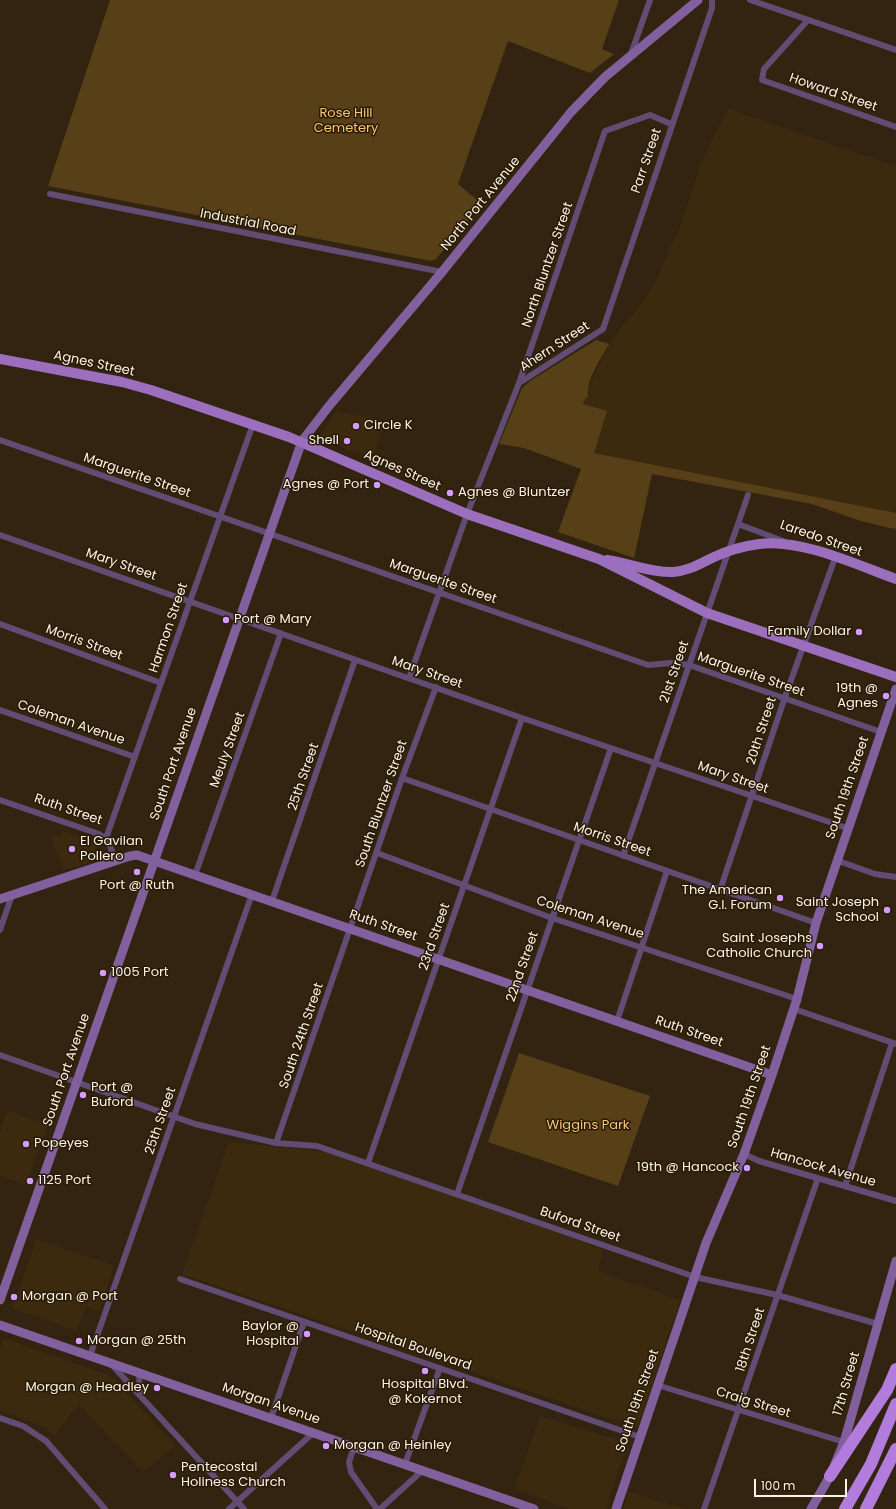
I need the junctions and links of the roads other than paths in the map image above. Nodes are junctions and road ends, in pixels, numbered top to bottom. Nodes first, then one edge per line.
1 (650, 0) edge
2 (698, 0) edge
3 (712, 0) edge
4 (750, 0) edge
5 (808, 20) junction
6 (896, 50) edge
7 (632, 54) junction
8 (672, 124) junction
9 (896, 127) edge
10 (50, 194) dead end
11 (442, 272) junction
12 (603, 329) joint
13 (0, 359) edge
14 (519, 383) junction
15 (253, 424) junction
16 (0, 440) edge
17 (302, 442) junction
18 (748, 495) dead end
19 (467, 514) junction
20 (221, 517) junction
21 (738, 524) junction
22 (269, 533) junction
23 (0, 535) edge
24 (796, 545) junction
25 (727, 553) junction
26 (835, 558) junction
27 (599, 559) junction
28 (896, 579) edge
29 (440, 592) junction
30 (190, 601) junction
31 (707, 613) junction
32 (239, 618) junction
33 (0, 624) edge
34 (281, 633) junction
35 (804, 646) junction
36 (355, 660) junction
37 (689, 665) junction
38 (896, 677) edge
39 (409, 678) junction
40 (161, 683) junction
41 (436, 687) junction
42 (896, 689) edge
43 (785, 697) junction
44 (0, 710) edge
45 (522, 718) junction
46 (881, 732) junction
47 (611, 748) junction
48 (135, 757) junction
49 (655, 763) junction
50 (402, 778) junction
51 (752, 796) junction
52 (0, 800) edge
53 (9, 803) junction
54 (0, 806) edge
55 (491, 810) junction
56 (847, 828) junction
57 (106, 838) junction
58 (579, 840) junction
59 (377, 853) junction
60 (623, 856) junction
61 (154, 860) junction
62 (836, 860) junction
63 (116, 861) junction
64 (667, 871) junction
65 (195, 875) junction
66 (896, 877) edge
67 (464, 886) junction
68 (720, 890) junction
69 (252, 894) junction
70 (12, 896) junction
71 (0, 899) edge
72 (272, 902) junction
73 (552, 918) junction
74 (816, 923) junction
75 (350, 928) junction
76 (0, 930) edge
77 (642, 947) junction
78 (439, 959) junction
79 (527, 990) junction
80 (795, 1004) junction
81 (617, 1021) junction
82 (894, 1043) edge
83 (0, 1055) edge
84 (772, 1075) junction
85 (77, 1082) junction
86 (174, 1116) junction
87 (276, 1143) junction
88 (744, 1154) junction
89 (368, 1163) junction
90 (818, 1178) junction
91 (845, 1186) junction
92 (456, 1194) junction
93 (896, 1201) edge
94 (896, 1261) edge
95 (695, 1277) junction
96 (180, 1278) dead end
97 (777, 1294) junction
98 (0, 1300) edge
99 (304, 1322) junction
100 (0, 1324) edge
101 (878, 1324) junction
102 (90, 1356) junction
103 (109, 1362) junction
104 (440, 1368) junction
105 (896, 1369) edge
106 (139, 1373) junction
107 (657, 1385) junction
108 (140, 1395) junction
109 (896, 1404) edge
110 (739, 1410) junction
111 (0, 1418) edge
112 (270, 1418) junction
113 (313, 1433) junction
114 (640, 1437) junction
115 (844, 1442) junction
116 (354, 1446) junction
117 (896, 1449) edge
118 (405, 1464) junction
119 (423, 1470) junction
120 (830, 1476) junction
121 (238, 1502) junction
122 (105, 1509) edge
123 (229, 1509) edge
124 (244, 1509) edge
125 (379, 1509) edge
126 (531, 1509) edge
127 (616, 1509) edge
128 (704, 1509) edge
129 (811, 1509) edge
130 (845, 1509) edge
131 (866, 1509) edge

1 - 7 street
2 - 7 main road, North Port Avenue
3 - 8 street, Parr Street
4 - 5 street
5 - 6 street
5 - 9 street, Howard Street
7 - 11 main road, North Port Avenue
8 - 12 street, Parr Street
8 - 14 street, North Bluntzer Street
10 - 11 street, Industrial Road
11 - 17 main road, North Port Avenue
12 - 14 street, Ahern Street
13 - 15 main road, Agnes Street
14 - 19 street, North Bluntzer Street
15 - 17 main road, Agnes Street
15 - 20 street, Harmon Street
16 - 20 street, Marguerite Street
17 - 19 main road, Agnes Street
17 - 22 main road, South Port Avenue
18 - 21 street, 21st Street
19 - 27 main road, Agnes Street
19 - 29 street
20 - 22 street, Marguerite Street
20 - 30 street, Harmon Street
21 - 24 street, Laredo Street
21 - 25 street, 21st Street
22 - 29 street, Marguerite Street
22 - 32 main road, South Port Avenue
23 - 30 street, Mary Street
24 - 25 main road
24 - 26 main road, Laredo Street
25 - 27 main road
25 - 31 street, 21st Street
26 - 28 main road, Laredo Street
26 - 35 street, 20th Street
27 - 31 main road, Agnes Street
29 - 37 street, Marguerite Street
29 - 39 street
30 - 32 street, Mary Street
30 - 40 street, Harmon Street
31 - 35 main road, Agnes Street
31 - 37 street, 21st Street
32 - 34 street, Mary Street
32 - 61 main road, South Port Avenue
33 - 40 street, Morris Street
34 - 36 street, Mary Street
34 - 65 street, Meuly Street
35 - 38 main road, Agnes Street
35 - 43 street, 20th Street
36 - 39 street, Mary Street
36 - 72 street, 25th Street
37 - 43 street, Marguerite Street
37 - 49 street, 21st Street
39 - 41 street, Mary Street
40 - 48 street, Harmon Street
41 - 45 street, Mary Street
41 - 50 street, South Bluntzer Street
42 - 46 main road, South 19th Street
43 - 46 street, Marguerite Street
43 - 51 street, 20th Street
44 - 48 street, Coleman Avenue
45 - 47 street, Mary Street
45 - 55 street, 23rd Street
46 - 56 main road, South 19th Street
47 - 49 street, Mary Street
47 - 58 street, 22nd Street
48 - 57 street, Harmon Street
49 - 51 street, Mary Street
49 - 60 street, 21st Street
50 - 55 street, Morris Street
50 - 59 street, South Bluntzer Street
51 - 56 street, Mary Street
51 - 68 street, 20th Street
52 - 53 street, Ruth Street
53 - 54 street
53 - 57 street, Ruth Street
55 - 58 street, Morris Street
55 - 67 street, 23rd Street
56 - 62 main road, South 19th Street
57 - 63 street, Ruth Street
58 - 60 street, Morris Street
58 - 73 street, 22nd Street
59 - 67 street, Coleman Avenue
59 - 75 street, South Bluntzer Street
60 - 64 street, Morris Street
61 - 63 main road, Ruth Street
61 - 65 main road, Ruth Street
61 - 85 main road, South Port Avenue
62 - 66 street
62 - 74 main road, South 19th Street
63 - 70 main road
64 - 68 street, Morris Street
64 - 77 street
65 - 69 main road, Ruth Street
67 - 73 street, Coleman Avenue
67 - 78 street, 23rd Street
68 - 74 street, Morris Street
69 - 72 main road, Ruth Street
69 - 86 street, 25th Street
70 - 71 main road
70 - 76 street
72 - 75 main road, Ruth Street
73 - 77 street, Coleman Avenue
73 - 79 street, 22nd Street
74 - 80 main road, South 19th Street
75 - 78 main road, Ruth Street
75 - 87 street, South 24th Street
77 - 80 street, Coleman Avenue
77 - 81 street
78 - 79 main road, Ruth Street
78 - 89 street, 23rd Street
79 - 81 main road, Ruth Street
79 - 92 street, 22nd Street
80 - 82 street, Coleman Avenue
80 - 84 main road, South 19th Street
81 - 84 main road, Ruth Street
82 - 91 street
83 - 85 street
84 - 88 main road, South 19th Street
85 - 86 street
85 - 98 main road, South Port Avenue
86 - 87 street
86 - 102 street, 25th Street
87 - 89 street, Buford Street
88 - 90 street, Hancock Avenue
88 - 95 main road, South 19th Street
89 - 92 street, Buford Street
90 - 91 street, Hancock Avenue
90 - 97 street, 18th Street
91 - 93 street, Hancock Avenue
92 - 95 street, Buford Street
94 - 101 main road, 17th Street
95 - 97 street, Buford Street
95 - 107 main road, South 19th Street
96 - 99 street, Hospital Boulevard
97 - 101 street, Buford Street
97 - 110 street, 18th Street
99 - 104 street, Hospital Boulevard
99 - 112 street
100 - 102 main road, Morgan Avenue
101 - 115 main road, 17th Street
102 - 103 main road, Morgan Avenue
103 - 106 main road, Morgan Avenue
103 - 108 street
104 - 114 street, Hospital Boulevard
104 - 118 street
105 - 120 highway
106 - 108 street
106 - 112 main road, Morgan Avenue
107 - 110 street, Craig Street
107 - 114 main road, South 19th Street
108 - 121 street
109 - 130 highway
110 - 115 street, Craig Street
110 - 128 street, 18th Street
111 - 122 street
112 - 113 main road, Morgan Avenue
113 - 116 main road, Morgan Avenue
113 - 121 street
114 - 127 main road, South 19th Street
115 - 120 main road, 17th Street
116 - 118 main road, Morgan Avenue
116 - 125 street
117 - 131 highway
118 - 119 main road, Morgan Avenue
119 - 125 street
119 - 126 main road, Morgan Avenue
120 - 129 main road, 17th Street
121 - 123 street
121 - 124 street

